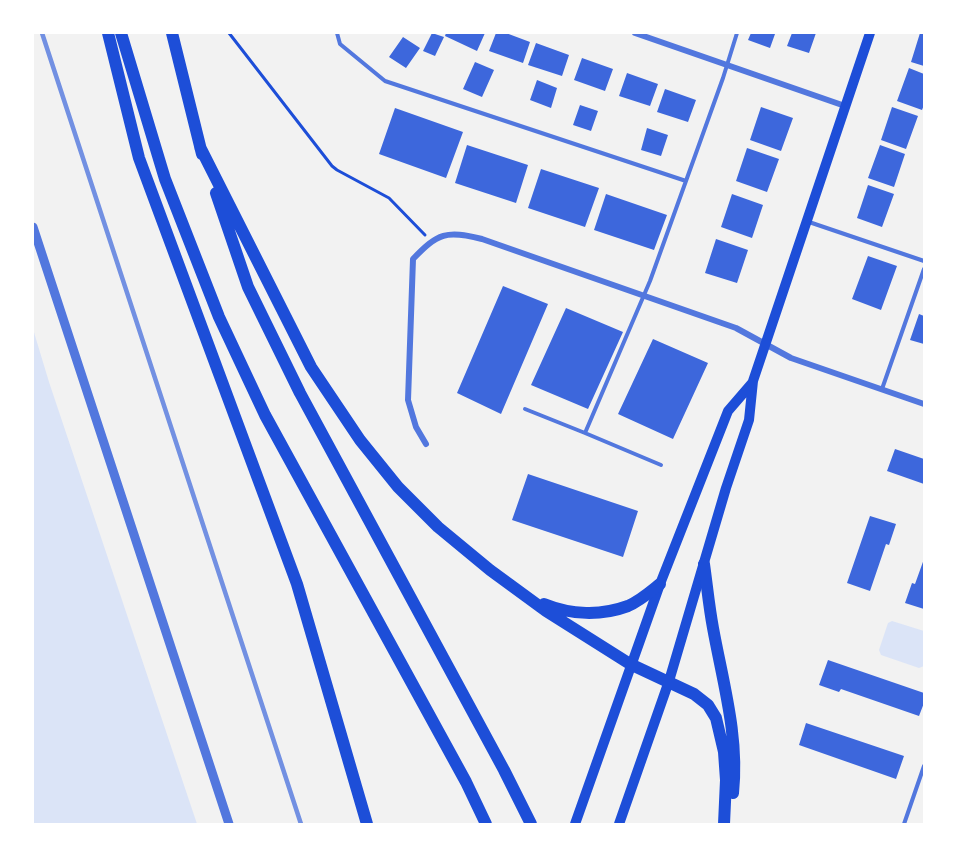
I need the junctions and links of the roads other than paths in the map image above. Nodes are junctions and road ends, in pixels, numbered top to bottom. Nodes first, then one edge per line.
1 (108, 33) edge
2 (121, 33) edge
3 (172, 33) edge
4 (337, 33) edge
5 (635, 33) edge
6 (737, 33) edge
7 (870, 33) edge
8 (727, 65) junction
9 (845, 106) junction
10 (200, 147) junction
11 (686, 181) junction
12 (808, 222) junction
13 (33, 227) edge
14 (924, 261) edge
15 (924, 269) edge
16 (645, 294) junction
17 (766, 343) junction
18 (753, 381) junction
19 (882, 389) junction
20 (924, 404) edge
21 (525, 408) dead end
22 (585, 434) junction
23 (426, 444) dead end
24 (661, 465) dead end
25 (705, 564) junction
26 (660, 584) junction
27 (514, 589) junction
28 (630, 664) junction
29 (669, 681) junction
30 (924, 766) edge
31 (529, 820) edge
32 (229, 824) edge
33 (367, 824) edge
34 (486, 824) edge
35 (575, 824) edge
36 (619, 824) edge
37 (724, 824) edge
38 (730, 824) edge
39 (904, 824) edge

1 - 33 highway
2 - 34 highway
3 - 10 highway
4 - 11 lane
5 - 8 street
6 - 8 lane
7 - 9 main road
8 - 9 street
8 - 11 lane
9 - 12 main road
10 - 27 highway
10 - 31 highway
11 - 16 lane
12 - 14 lane
12 - 17 main road
13 - 32 street
15 - 19 lane
16 - 17 street
16 - 22 lane
16 - 23 street
17 - 18 main road
17 - 19 street
18 - 25 main road
18 - 26 main road
19 - 20 street
21 - 22 lane
22 - 24 lane
25 - 29 main road
25 - 38 highway
26 - 27 highway
26 - 28 main road
27 - 28 highway
28 - 29 highway
28 - 35 main road
29 - 36 main road
29 - 37 highway
30 - 39 lane

